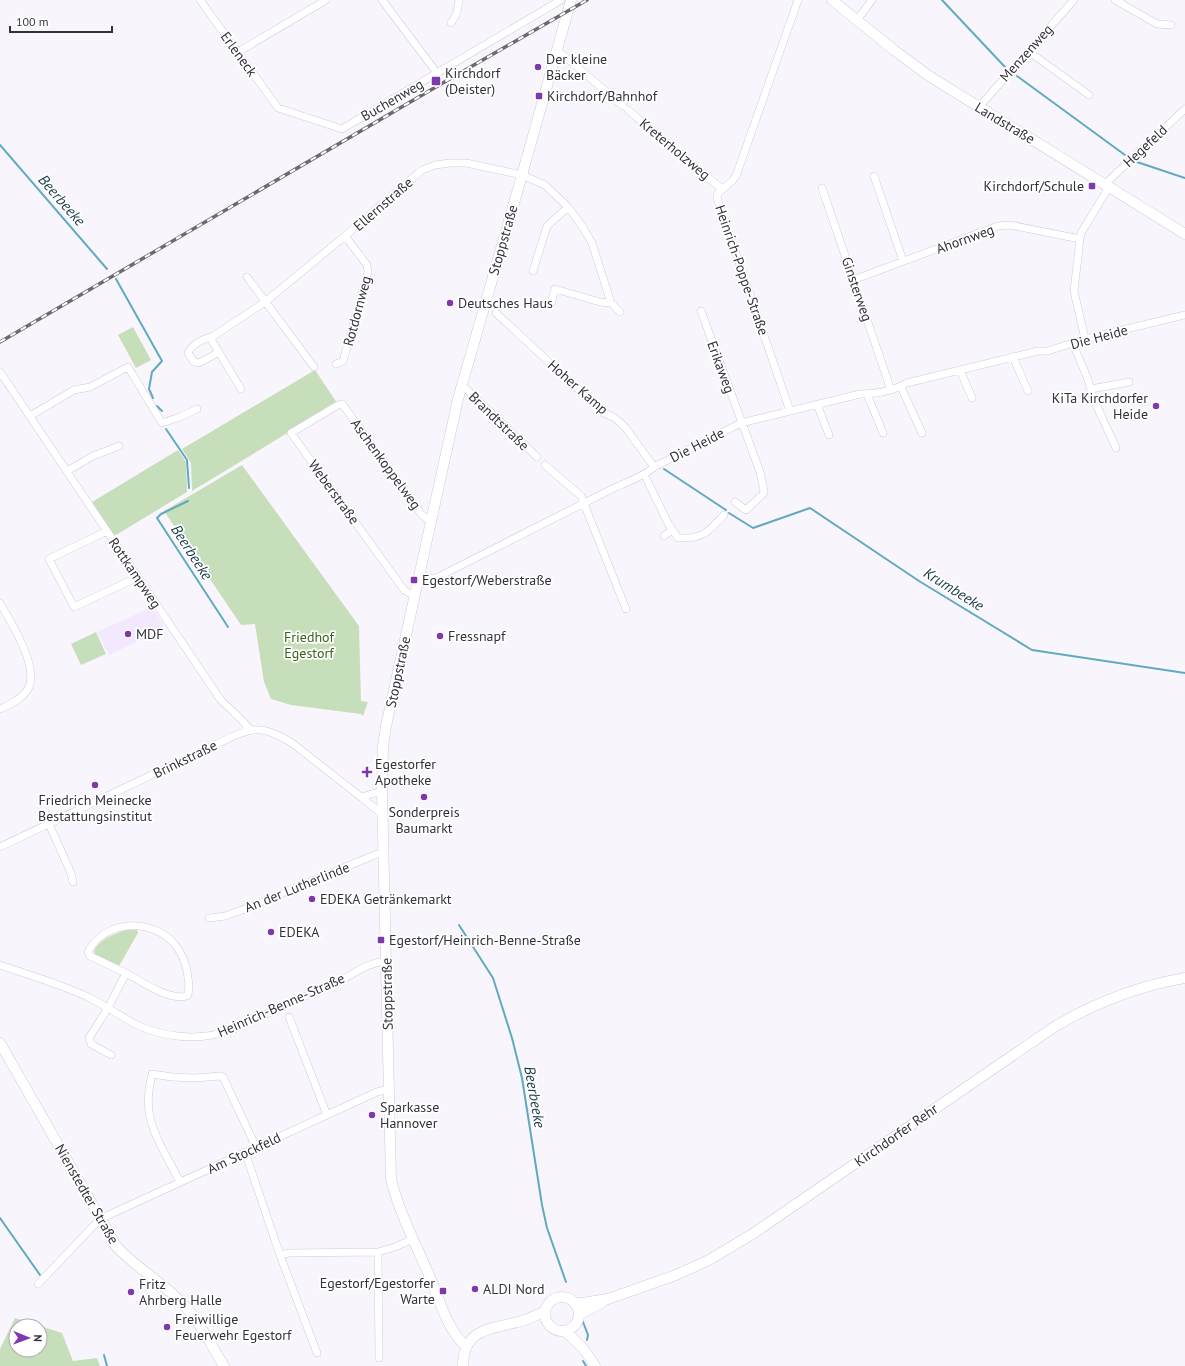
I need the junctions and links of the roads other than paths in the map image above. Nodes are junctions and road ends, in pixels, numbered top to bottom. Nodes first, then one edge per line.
1 (200, 0) edge
2 (326, 0) edge
3 (382, 0) edge
4 (459, 0) edge
5 (562, 0) edge
6 (571, 0) edge
7 (798, 0) edge
8 (832, 0) edge
9 (872, 0) edge
10 (1074, 0) edge
11 (1115, 0) edge
12 (857, 20) junction
13 (451, 23) dead end
14 (1171, 25) dead end
15 (1028, 51) junction
16 (238, 52) junction
17 (556, 52) junction
18 (437, 73) junction
19 (1089, 95) dead end
20 (979, 107) junction
21 (278, 108) joint
22 (1185, 109) edge
23 (522, 175) junction
24 (874, 176) dead end
25 (1107, 186) junction
26 (822, 188) dead end
27 (722, 189) junction
28 (568, 206) junction
29 (1185, 234) edge
30 (345, 236) junction
31 (1080, 239) junction
32 (903, 261) junction
33 (533, 271) dead end
34 (247, 277) dead end
35 (854, 280) junction
36 (265, 302) junction
37 (611, 303) junction
38 (551, 304) dead end
39 (701, 310) dead end
40 (620, 312) dead end
41 (496, 313) dead end
42 (1185, 315) edge
43 (212, 337) junction
44 (1085, 339) junction
45 (1073, 344) junction
46 (219, 352) junction
47 (1013, 357) junction
48 (336, 364) dead end
49 (314, 367) dead end
50 (960, 370) junction
51 (0, 372) edge
52 (1129, 382) dead end
53 (462, 385) junction
54 (901, 387) junction
55 (241, 389) dead end
56 (1091, 389) junction
57 (891, 390) junction
58 (1028, 391) dead end
59 (867, 394) junction
60 (972, 398) dead end
61 (817, 404) junction
62 (343, 405) joint
63 (197, 409) dead end
64 (790, 411) junction
65 (30, 416) junction
66 (741, 423) junction
67 (883, 433) dead end
68 (922, 433) dead end
69 (830, 435) dead end
70 (119, 446) dead end
71 (1116, 448) dead end
72 (537, 457) dead end
73 (545, 465) dead end
74 (654, 467) junction
75 (67, 471) junction
76 (644, 474) junction
77 (735, 502) dead end
78 (584, 503) junction
79 (724, 515) dead end
80 (431, 521) junction
81 (672, 530) junction
82 (107, 531) junction
83 (664, 536) dead end
84 (138, 576) junction
85 (419, 576) junction
86 (414, 596) junction
87 (0, 603) edge
88 (626, 609) dead end
89 (0, 709) edge
90 (250, 730) junction
91 (382, 791) junction
92 (361, 797) junction
93 (383, 815) junction
94 (49, 824) junction
95 (1, 844) edge
96 (384, 854) junction
97 (72, 882) dead end
98 (209, 918) dead end
99 (386, 961) junction
100 (0, 965) edge
101 (126, 973) junction
102 (1185, 978) edge
103 (108, 1008) junction
104 (290, 1017) dead end
105 (0, 1042) edge
106 (111, 1055) dead end
107 (389, 1090) junction
108 (327, 1115) junction
109 (256, 1147) junction
110 (244, 1152) junction
111 (180, 1182) junction
112 (100, 1219) junction
113 (413, 1238) junction
114 (378, 1252) junction
115 (280, 1255) junction
116 (38, 1284) dead end
117 (608, 1299) junction
118 (575, 1304) junction
119 (544, 1312) junction
120 (579, 1315) junction
121 (519, 1322) junction
122 (547, 1323) junction
123 (575, 1325) junction
124 (565, 1331) junction
125 (466, 1346) junction
126 (583, 1348) junction
127 (316, 1353) dead end
128 (379, 1358) dead end
129 (224, 1366) edge
130 (463, 1366) edge
131 (595, 1366) edge

1 - 16 street, Erleneck
2 - 16 street
3 - 18 street
4 - 13 street
5 - 18 street, Buchenweg
6 - 17 main road, Stoppstraße
7 - 27 street, Heinrich-Poppe-Straße
8 - 12 main road, Landstraße
9 - 12 street
10 - 15 street, Menzenweg
11 - 14 street
12 - 20 main road, Landstraße
15 - 19 street
15 - 20 street, Menzenweg
16 - 21 street, Erleneck
17 - 23 main road, Stoppstraße
17 - 27 street, Kreterholzweg
18 - 21 street, Buchenweg
20 - 25 main road, Landstraße
22 - 25 street, Hegefeld
23 - 28 street, Ellernstraße
23 - 30 street, Ellernstraße
23 - 53 main road, Stoppstraße
24 - 32 street
25 - 29 main road, Landstraße
25 - 31 street, Hegefeld
26 - 35 street, Ginsterweg
27 - 64 street, Heinrich-Poppe-Straße
28 - 33 street
28 - 37 street, Ellernstraße
30 - 36 street, Ellernstraße
30 - 48 street, Rotdornweg
31 - 32 street, Ahornweg
31 - 44 street, Hegefeld
32 - 35 street, Ahornweg
34 - 36 street
35 - 57 street, Ginsterweg
36 - 43 street, Ellernstraße
36 - 49 street
37 - 38 street
37 - 40 street
39 - 66 street, Erikaweg
41 - 74 street, Hoher Kamp
42 - 44 street, Die Heide
43 - 46 street
43 - 46 street, Ellernstraße
44 - 45 street, Die Heide
45 - 47 street, Die Heide
45 - 56 street
46 - 55 street
47 - 50 street, Die Heide
47 - 58 street
50 - 54 street, Die Heide
50 - 60 street
51 - 65 street, Rottkampweg
52 - 56 street
53 - 72 street, Brandtstraße
53 - 80 main road, Stoppstraße
54 - 57 street, Die Heide
54 - 68 street
56 - 71 street
57 - 59 street, Die Heide
59 - 61 street, Die Heide
59 - 67 street
61 - 64 street, Die Heide
61 - 69 street
62 - 80 street, Aschenkoppelweg
62 - 86 street, Weberstraße
63 - 65 street
64 - 66 street, Die Heide
65 - 75 street, Rottkampweg
66 - 74 street, Die Heide
66 - 77 street, Erikaweg
70 - 75 street
73 - 78 street
74 - 76 street, Die Heide
75 - 82 street, Rottkampweg
76 - 78 street, Die Heide
76 - 81 street
78 - 85 street, Die Heide
78 - 88 street
79 - 81 street
80 - 85 main road, Stoppstraße
81 - 83 street
82 - 84 street, Rottkampweg
82 - 84 street
84 - 90 street, Rottkampweg
85 - 86 main road, Stoppstraße
86 - 91 main road, Stoppstraße
87 - 89 street
90 - 92 street, Brinkstraße
90 - 94 street, Brinkstraße
91 - 92 street
91 - 93 main road, Stoppstraße
92 - 93 street, Brinkstraße
93 - 96 main road, Stoppstraße
94 - 95 street, Brinkstraße
94 - 97 street
96 - 98 street, An der Lutherlinde
96 - 99 main road, Stoppstraße
99 - 103 street, Heinrich-Benne-Straße
99 - 107 main road, Stoppstraße
100 - 103 street, Heinrich-Benne-Straße
101 - 101 street
101 - 103 street
102 - 117 main road, Kirchdorfer Rehr
103 - 106 street
104 - 108 street
105 - 112 main road, Nienstedter Straße
107 - 108 street, Am Stockfeld
107 - 113 main road, Stoppstraße
108 - 109 street, Am Stockfeld
109 - 110 street, Am Stockfeld
109 - 111 street
110 - 111 street, Am Stockfeld
110 - 115 street
111 - 112 street, Am Stockfeld
112 - 116 street
112 - 129 main road, Nienstedter Straße
113 - 114 street
113 - 125 main road, Stoppstraße
114 - 115 street
114 - 128 street
115 - 127 street
117 - 118 main road, Kirchdorfer Rehr
117 - 120 main road, Kirchdorfer Rehr
118 - 119 main road
118 - 120 main road
119 - 121 main road
119 - 122 main road
120 - 123 main road
121 - 122 main road
121 - 125 main road
122 - 124 main road
123 - 124 main road
123 - 126 main road
124 - 126 main road
125 - 130 main road
126 - 131 main road

